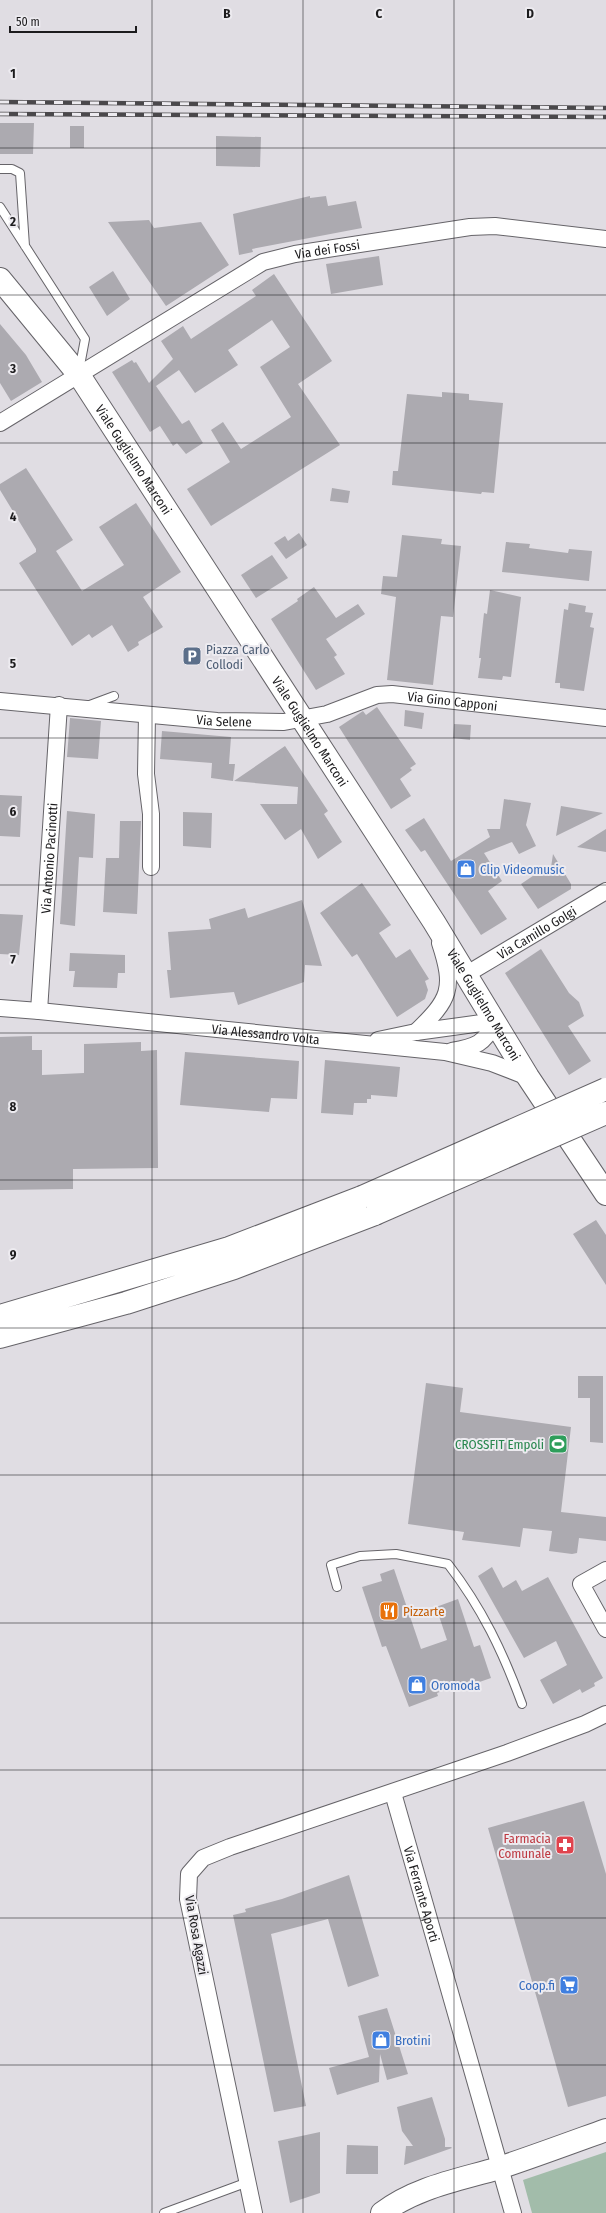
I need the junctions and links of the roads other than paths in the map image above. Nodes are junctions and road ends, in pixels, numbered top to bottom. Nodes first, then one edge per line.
1 (0, 169) edge
2 (0, 207) edge
3 (606, 239) edge
4 (25, 247) junction
5 (0, 279) edge
6 (79, 375) junction
7 (0, 423) edge
8 (114, 696) dead end
9 (0, 700) edge
10 (59, 706) junction
11 (82, 708) junction
12 (147, 715) junction
13 (606, 718) edge
14 (302, 719) junction
15 (151, 867) dead end
16 (606, 891) edge
17 (434, 922) junction
18 (466, 974) junction
19 (0, 1008) edge
20 (39, 1010) junction
21 (496, 1022) junction
22 (416, 1032) junction
23 (362, 1043) junction
24 (445, 1052) junction
25 (528, 1077) junction
26 (606, 1089) edge
27 (606, 1113) edge
28 (606, 1194) edge
29 (0, 1316) edge
30 (0, 1337) edge
31 (606, 1570) edge
32 (337, 1588) dead end
33 (606, 1629) edge
34 (522, 1704) dead end
35 (606, 1714) edge
36 (393, 1793) junction
37 (606, 2130) edge
38 (499, 2168) junction
39 (248, 2182) junction
40 (164, 2213) edge
41 (254, 2213) edge
42 (382, 2213) edge
43 (513, 2213) edge

1 - 4 lane
2 - 4 lane
3 - 6 street, Via dei Fossi
4 - 6 lane
5 - 6 main road, Viale Guglielmo Marconi
6 - 7 street, Via dei Fossi
6 - 14 main road, Viale Guglielmo Marconi
8 - 11 lane
9 - 10 street, Via Selene
10 - 11 street, Via Selene
10 - 20 street, Via Antonio Pacinotti
11 - 12 street, Via Selene
12 - 14 street, Via Selene
12 - 15 street
13 - 14 street, Via Gino Capponi
14 - 17 main road, Viale Guglielmo Marconi
16 - 18 street, Via Camillo Golgi
17 - 18 main road, Viale Guglielmo Marconi
17 - 22 street
18 - 21 main road, Viale Guglielmo Marconi
19 - 20 street, Via Alessandro Volta
20 - 23 street, Via Alessandro Volta
21 - 22 street
21 - 24 street
21 - 25 main road, Viale Guglielmo Marconi
22 - 23 street
23 - 24 street, Via Alessandro Volta
24 - 25 street, Via Alessandro Volta
25 - 28 main road, Viale Guglielmo Marconi
26 - 29 main road, bridge
27 - 30 main road, bridge
31 - 33 street
32 - 34 lane
35 - 36 street
36 - 38 street, Via Ferrante Aporti
36 - 39 street, Via Rosa Agazzi
37 - 38 main road
38 - 42 main road
38 - 43 street, Via Ferrante Aporti
39 - 40 lane
39 - 41 street, Via Rosa Agazzi

